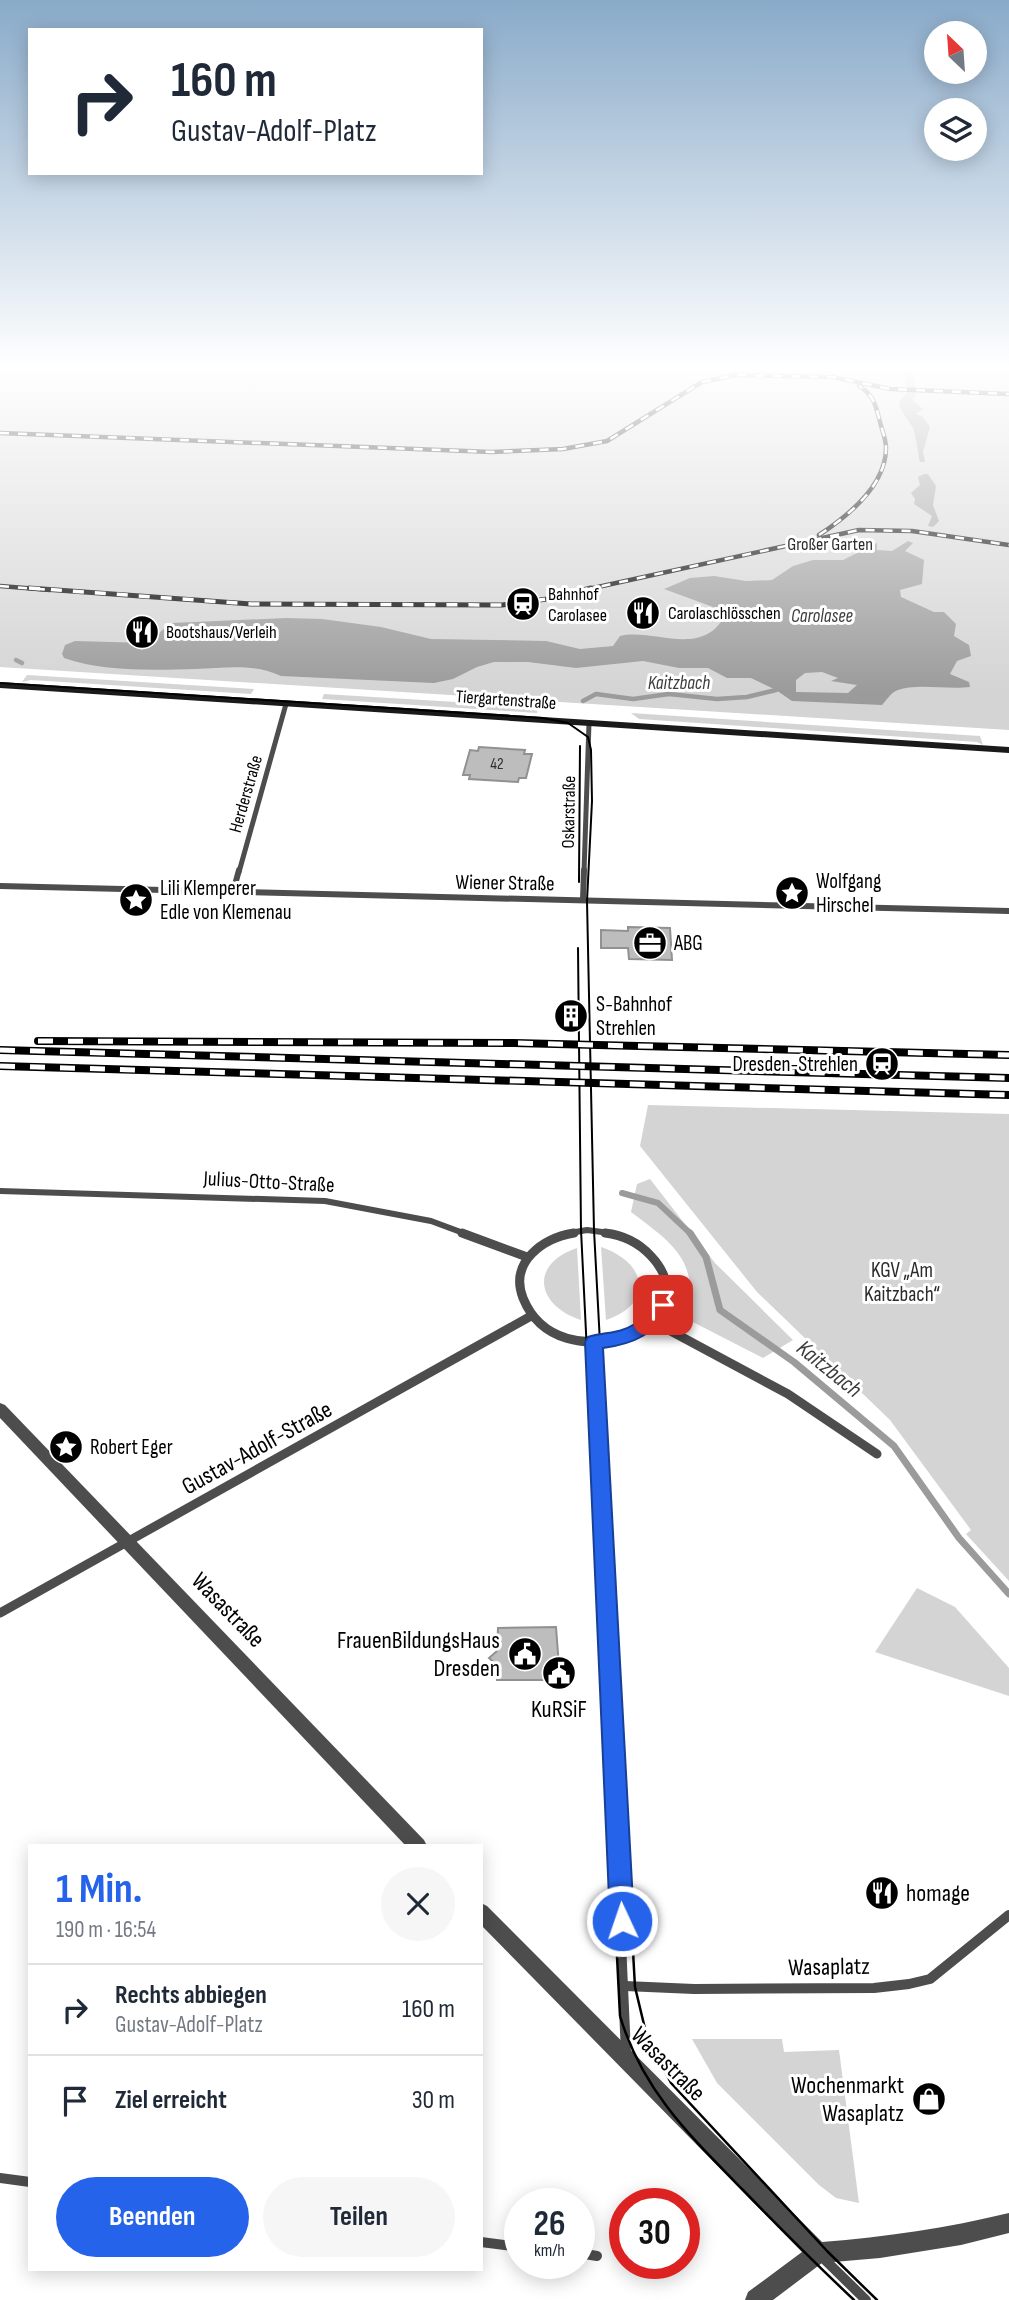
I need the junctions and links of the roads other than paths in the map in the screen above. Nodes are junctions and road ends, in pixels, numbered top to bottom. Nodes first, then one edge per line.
1 (0, 685) edge
2 (286, 704) junction
3 (589, 723) junction
4 (1009, 750) edge
5 (0, 886) edge
6 (233, 892) junction
7 (583, 900) junction
8 (1009, 911) edge
9 (0, 1191) edge
10 (527, 1257) junction
11 (531, 1316) junction
12 (652, 1321) junction
13 (594, 1342) junction
14 (0, 1409) edge
15 (877, 1454) dead end
16 (128, 1543) junction
17 (0, 1613) edge
18 (416, 1844) edge
19 (483, 1914) edge
20 (1009, 1915) edge
21 (625, 1986) junction
22 (626, 2060) junction
23 (0, 2178) edge
24 (28, 2182) edge
25 (1009, 2223) edge
26 (483, 2242) edge
27 (504, 2244) edge
28 (818, 2253) junction
29 (756, 2300) edge
30 (866, 2300) edge

1 - 2 main road, Tiergartenstraße
2 - 3 main road, Tiergartenstraße
2 - 6 street, Herderstraße
3 - 4 main road, Tiergartenstraße
3 - 7 street, Oskarstraße
5 - 6 street, Wiener Straße
6 - 7 street, Wiener Straße
7 - 8 street, Wiener Straße
9 - 10 street, Julius-Otto-Straße
10 - 11 street
10 - 12 street
11 - 13 street
11 - 16 street, Gustav-Adolf-Straße
12 - 13 street
12 - 15 street
13 - 21 street
14 - 16 street, Wasastraße
16 - 17 street, Gustav-Adolf-Straße
16 - 18 street, Wasastraße
19 - 22 street, Wasastraße
20 - 21 street, Wasaplatz
21 - 22 street
22 - 28 street, Wasastraße
23 - 24 street
25 - 28 street
26 - 27 street
28 - 29 street
28 - 30 street

